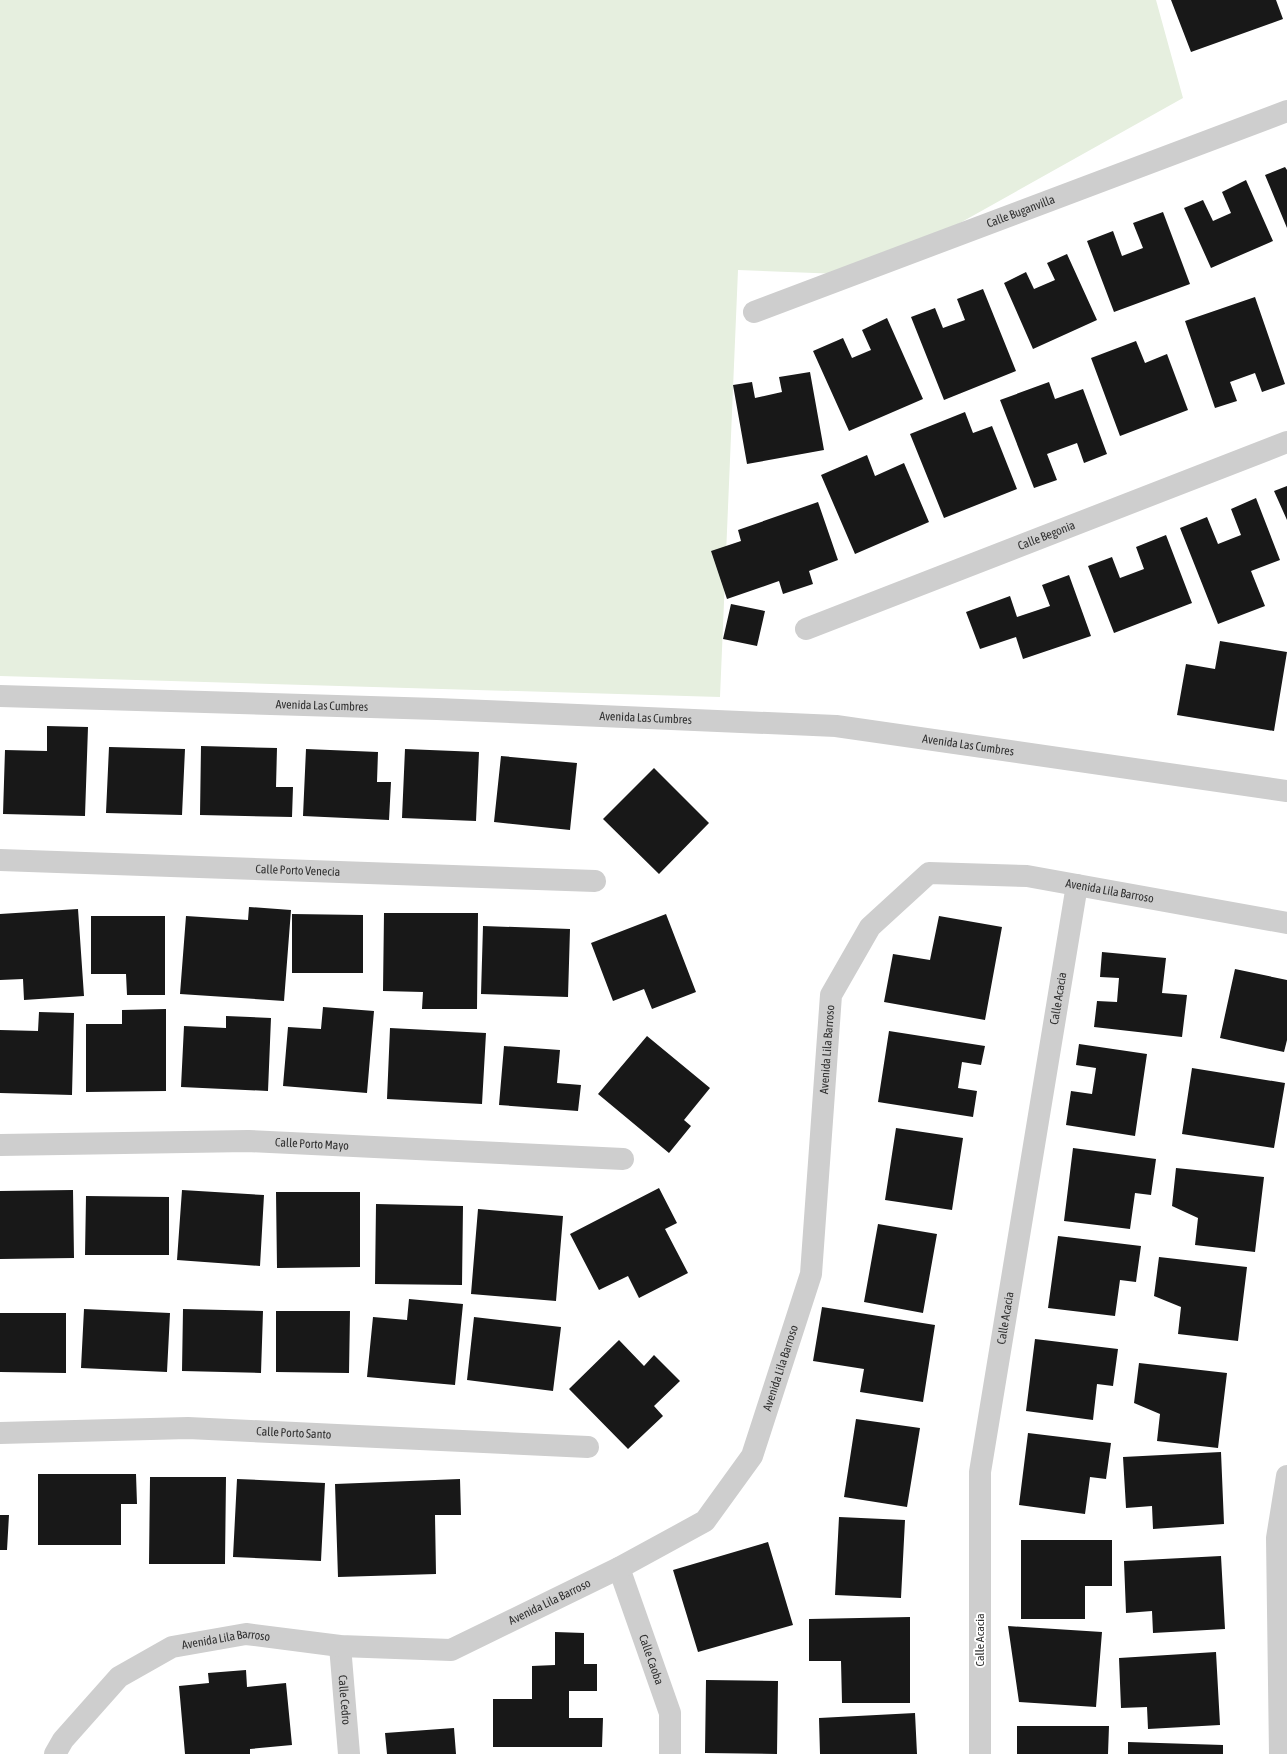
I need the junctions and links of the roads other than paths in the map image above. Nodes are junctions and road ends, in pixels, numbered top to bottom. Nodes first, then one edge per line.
1 (1287, 111) edge
2 (754, 312) dead end
3 (1287, 442) edge
4 (806, 629) dead end
5 (0, 696) edge
6 (1287, 791) edge
7 (0, 860) edge
8 (595, 882) dead end
9 (1077, 885) junction
10 (1287, 923) edge
11 (0, 1145) edge
12 (623, 1159) dead end
13 (0, 1433) edge
14 (588, 1447) dead end
15 (1287, 1476) edge
16 (619, 1568) junction
17 (340, 1646) junction
18 (55, 1754) edge
19 (349, 1754) edge
20 (670, 1754) edge
21 (980, 1754) edge
22 (1280, 1754) edge

1 - 2 street, Calle Buganvilla
3 - 4 street, Calle Begonia
5 - 6 street, Avenida Las Cumbres
7 - 8 street, Calle Porto Venecia
9 - 10 street, Avenida Lila Barroso
9 - 16 street, Avenida Lila Barroso
9 - 21 street, Calle Acacia
11 - 12 street, Calle Porto Mayo
13 - 14 street, Calle Porto Santo
15 - 22 street
16 - 17 street, Avenida Lila Barroso
16 - 20 street, Calle Caoba
17 - 18 street, Avenida Lila Barroso
17 - 19 street, Calle Cedro

